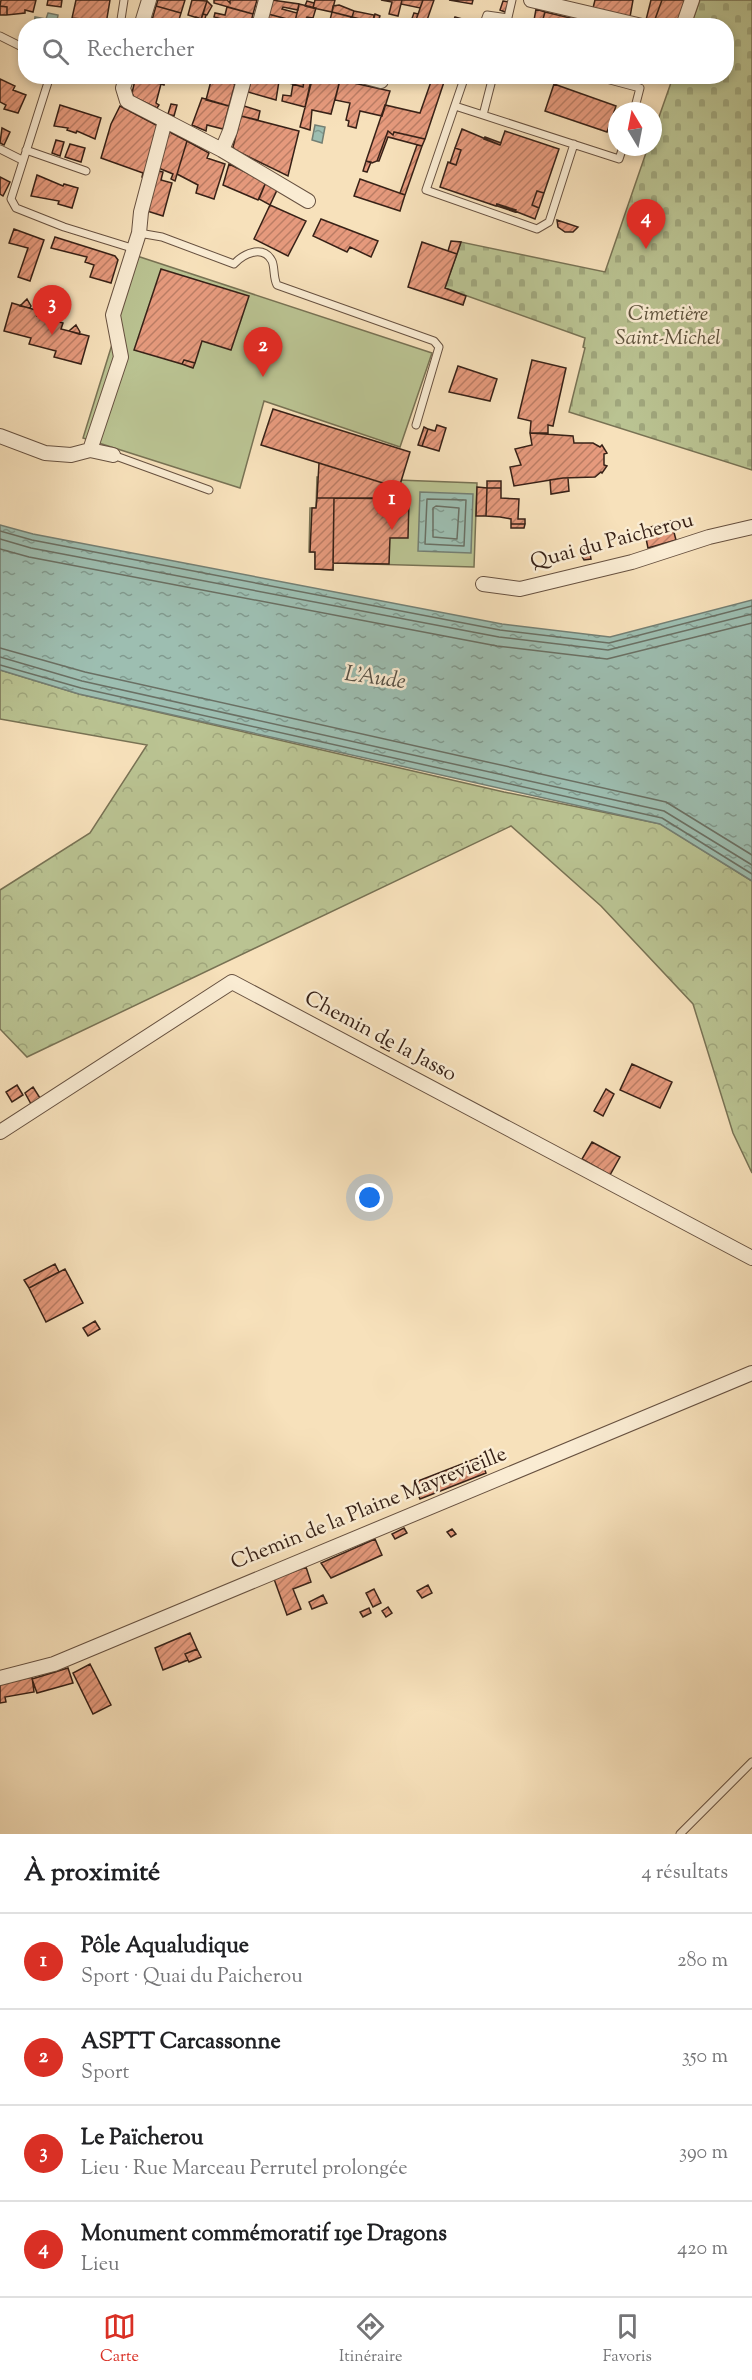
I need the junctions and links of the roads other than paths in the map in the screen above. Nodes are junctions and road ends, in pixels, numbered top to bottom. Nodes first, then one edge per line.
1 (124, 0) edge
2 (149, 0) edge
3 (266, 0) edge
4 (512, 0) edge
5 (531, 0) edge
6 (692, 0) edge
7 (121, 18) edge
8 (143, 18) edge
9 (261, 18) edge
10 (508, 18) edge
11 (608, 18) edge
12 (686, 18) edge
13 (0, 36) edge
14 (18, 45) edge
15 (47, 84) edge
16 (124, 84) edge
17 (243, 84) edge
18 (462, 84) edge
19 (491, 84) edge
20 (625, 84) edge
21 (636, 102) edge
22 (455, 106) junction
23 (483, 114) junction
24 (165, 121) junction
25 (574, 144) junction
26 (0, 149) edge
27 (26, 150) junction
28 (222, 150) junction
29 (608, 155) edge
30 (22, 160) junction
31 (86, 171) dead end
32 (308, 201) dead end
33 (139, 233) junction
34 (135, 249) junction
35 (416, 425) dead end
36 (0, 436) edge
37 (90, 450) junction
38 (113, 455) joint
39 (209, 490) dead end
40 (752, 527) edge
41 (483, 584) dead end
42 (0, 1132) edge
43 (752, 1258) edge
44 (752, 1373) edge
45 (0, 1678) edge
46 (752, 1762) edge
47 (680, 1834) edge

1 - 7 lane
2 - 8 street
3 - 9 street
4 - 10 lane
5 - 11 street
6 - 12 street
13 - 14 lane
15 - 27 lane
16 - 24 street
17 - 28 street
18 - 22 lane
19 - 23 lane
20 - 21 lane
22 - 23 lane
22 - 25 lane
23 - 25 lane
24 - 28 street
24 - 33 street
25 - 29 lane
26 - 30 lane
27 - 30 lane
27 - 31 lane
28 - 32 street
30 - 34 lane
33 - 34 street
33 - 35 lane
34 - 37 street
36 - 37 street
37 - 38 street
38 - 39 lane
40 - 41 street, Quai du Paicherou
42 - 43 street, Chemin de la Jasso
44 - 45 street, Chemin de la Plaine Mayrevieille
46 - 47 lane

